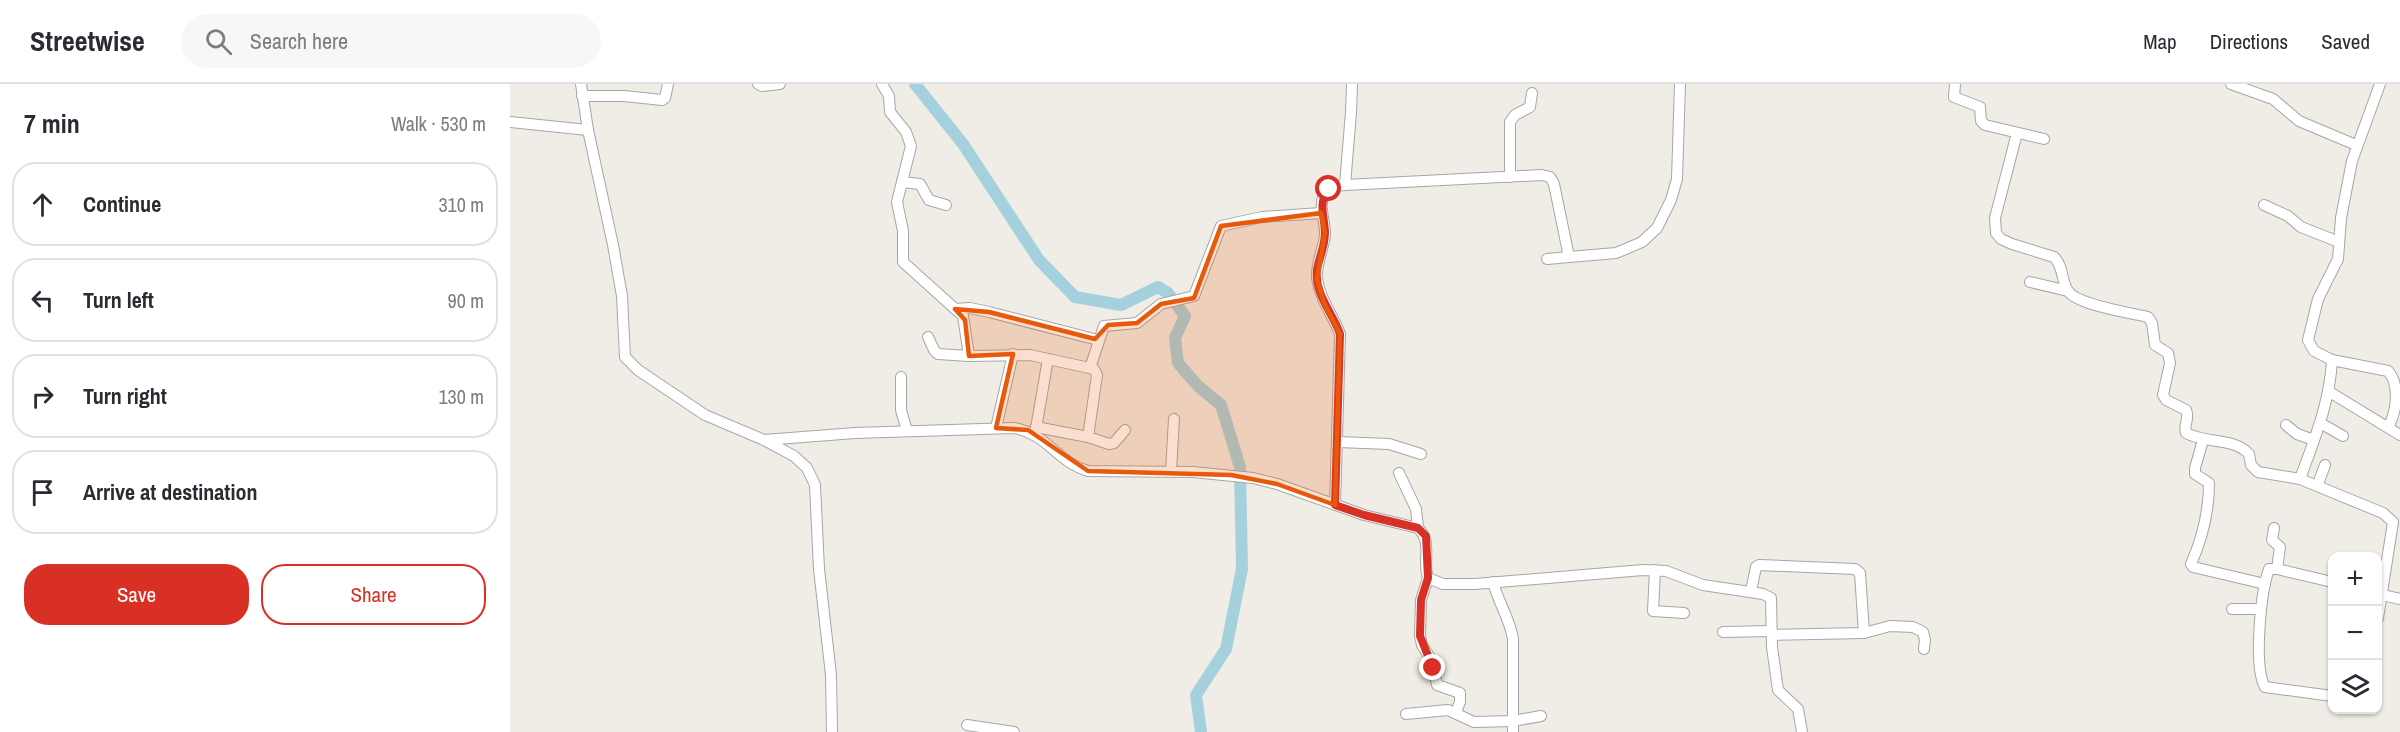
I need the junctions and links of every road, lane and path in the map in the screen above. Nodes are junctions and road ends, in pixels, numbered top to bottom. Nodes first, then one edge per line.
1 (581, 84) edge
2 (668, 84) edge
3 (758, 84) edge
4 (780, 84) edge
5 (882, 84) edge
6 (1352, 84) edge
7 (1680, 84) edge
8 (1955, 84) edge
9 (2230, 84) edge
10 (2380, 84) edge
11 (1532, 93) dead end
12 (582, 96) junction
13 (510, 122) edge
14 (588, 130) junction
15 (2017, 134) junction
16 (2044, 139) dead end
17 (2356, 145) junction
18 (1510, 177) junction
19 (902, 182) junction
20 (1345, 185) junction
21 (946, 205) dead end
22 (2264, 205) dead end
23 (1321, 213) junction
24 (2339, 242) junction
25 (1569, 257) junction
26 (1547, 259) dead end
27 (2030, 282) dead end
28 (2068, 291) junction
29 (955, 309) junction
30 (928, 337) dead end
31 (1098, 340) junction
32 (1013, 354) junction
33 (969, 356) junction
34 (1048, 359) junction
35 (2332, 360) junction
36 (1090, 368) junction
37 (902, 377) dead end
38 (2328, 391) junction
39 (1174, 419) dead end
40 (2322, 424) junction
41 (2286, 425) dead end
42 (2388, 427) junction
43 (996, 428) junction
44 (1036, 430) junction
45 (1125, 430) dead end
46 (907, 431) junction
47 (2400, 435) edge
48 (1088, 436) junction
49 (2343, 436) dead end
50 (764, 440) junction
51 (2203, 440) junction
52 (2314, 440) junction
53 (1338, 442) junction
54 (1421, 454) dead end
55 (2325, 465) dead end
56 (1171, 471) junction
57 (1399, 473) dead end
58 (2300, 479) junction
59 (2318, 484) junction
60 (1335, 505) junction
61 (1418, 528) junction
62 (2274, 528) dead end
63 (2277, 568) junction
64 (1655, 570) junction
65 (1428, 578) junction
66 (2382, 579) edge
67 (2328, 581) edge
68 (1493, 582) junction
69 (2265, 584) junction
70 (1751, 591) junction
71 (2382, 595) edge
72 (2400, 599) edge
73 (2232, 609) dead end
74 (2261, 609) junction
75 (1684, 613) dead end
76 (1723, 632) dead end
77 (1772, 633) junction
78 (1864, 633) junction
79 (1924, 649) dead end
80 (2328, 695) edge
81 (1456, 712) junction
82 (1406, 714) dead end
83 (1541, 716) dead end
84 (967, 725) dead end
85 (1513, 727) edge
86 (832, 732) edge
87 (1014, 732) edge
88 (1802, 732) edge

1 - 12 street
2 - 12 street
3 - 4 street
5 - 19 street
6 - 20 street
7 - 25 street
8 - 15 street
9 - 17 street
10 - 17 street
11 - 18 street
12 - 14 street
13 - 14 street
14 - 50 street
15 - 16 street
15 - 28 street
17 - 24 street
18 - 20 street
18 - 25 street
19 - 21 street
19 - 29 street
20 - 23 street
22 - 24 street
23 - 31 street
23 - 53 street
24 - 35 street
25 - 26 street
27 - 28 street
28 - 51 street
29 - 31 street
29 - 33 street
30 - 33 street
31 - 36 street
32 - 33 street
32 - 34 street
32 - 43 street
34 - 36 street
34 - 44 street
35 - 38 street
35 - 42 street
36 - 48 street
37 - 46 street
38 - 40 street
38 - 42 street
39 - 56 street
40 - 49 street
40 - 52 street
41 - 52 street
42 - 47 street
43 - 44 street
43 - 46 street
44 - 48 street
44 - 56 street
45 - 48 street
46 - 50 street
50 - 86 street
51 - 58 street
51 - 69 street
52 - 58 street
53 - 54 street
53 - 60 street
55 - 59 street
56 - 60 street
57 - 61 street
58 - 59 street
59 - 66 street
60 - 61 street
61 - 65 street
62 - 63 street
63 - 67 street
63 - 69 street
64 - 68 street
64 - 70 street
64 - 75 street
65 - 68 street
65 - 81 street
68 - 85 street
69 - 74 street
70 - 77 street
70 - 78 street
71 - 72 street
73 - 74 street
74 - 80 street
76 - 77 street
77 - 78 street
77 - 88 street
78 - 79 street
81 - 82 street
81 - 85 street
83 - 85 street
84 - 87 street

